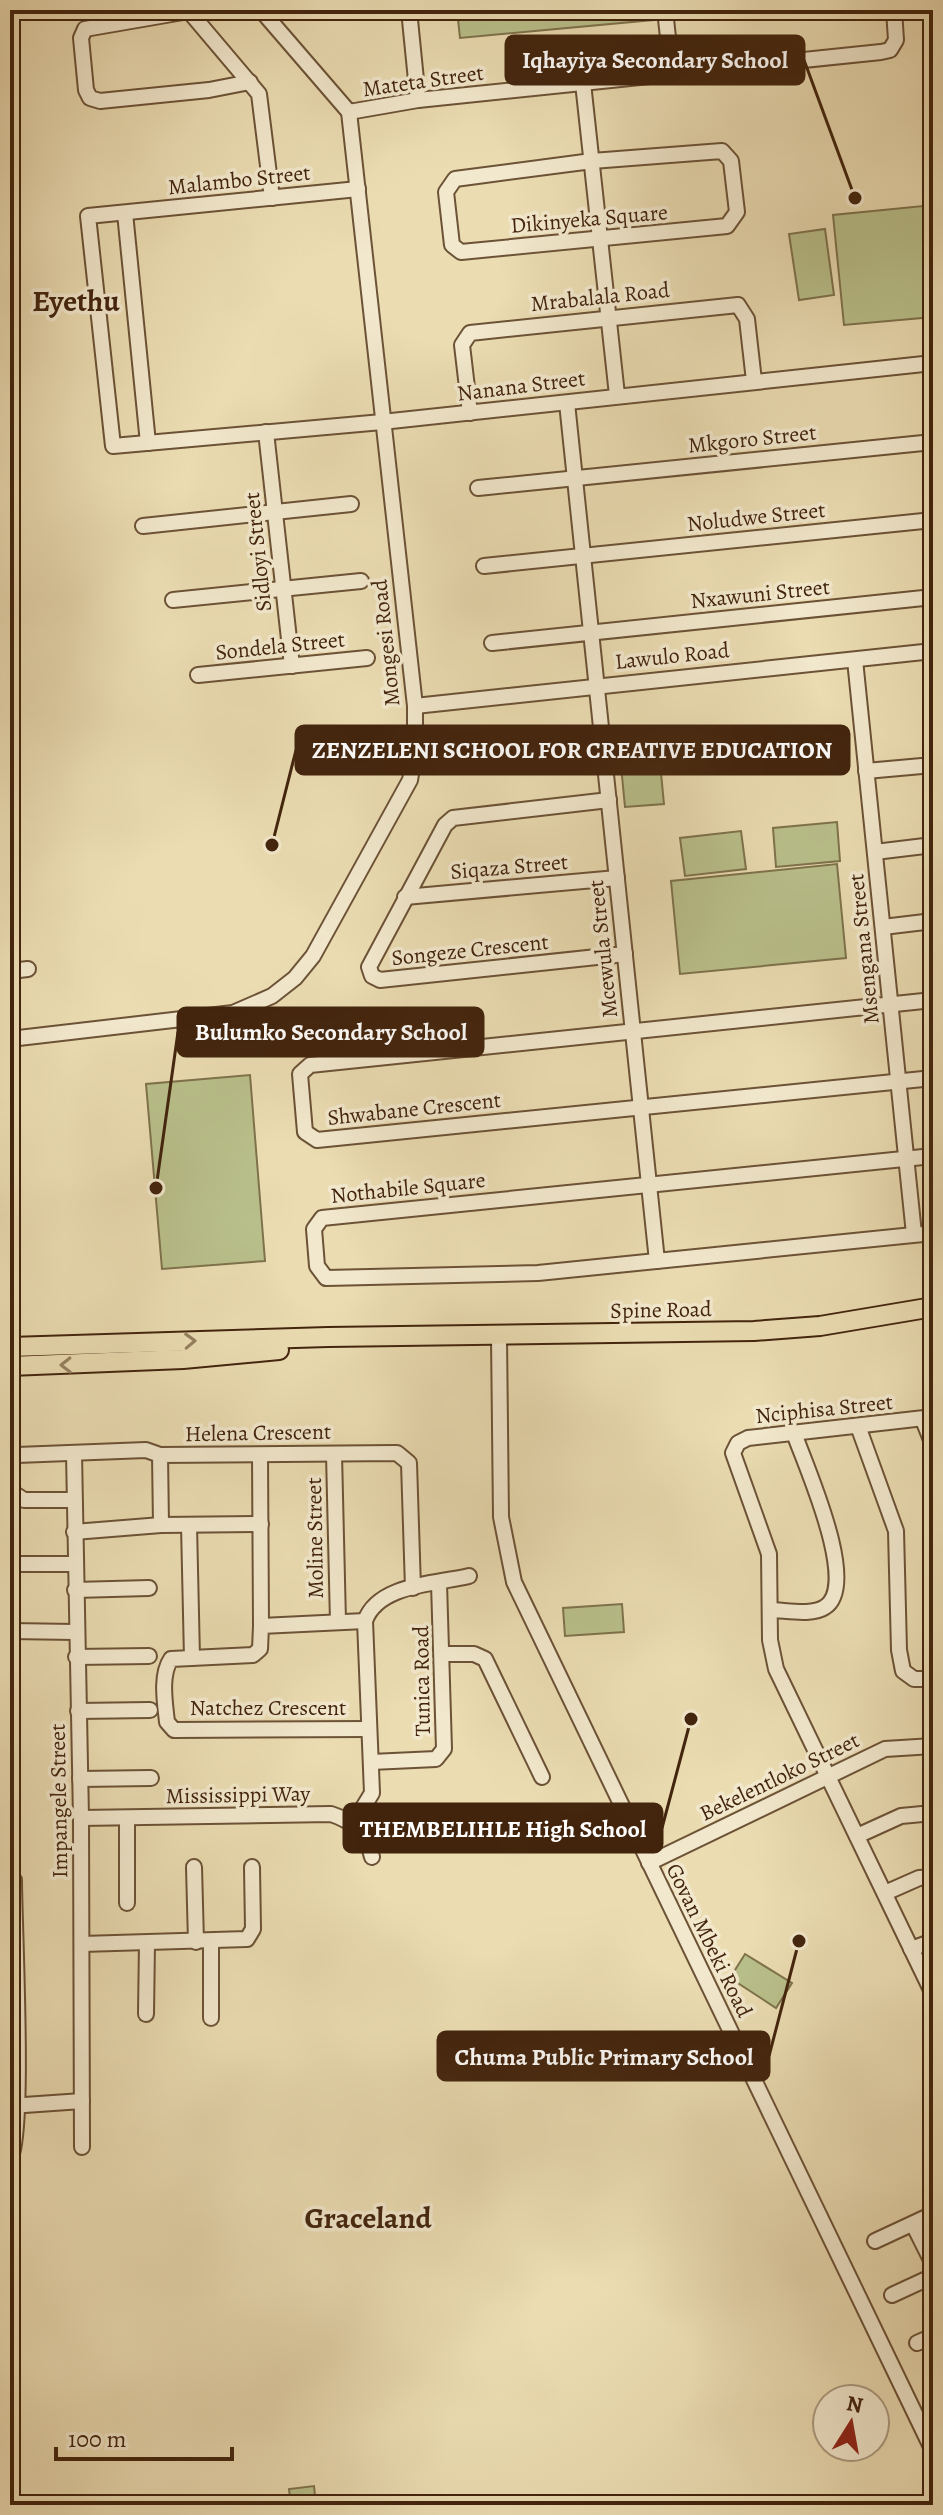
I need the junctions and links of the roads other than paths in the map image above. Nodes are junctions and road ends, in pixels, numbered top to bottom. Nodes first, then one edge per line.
1 (261, 10) edge
2 (409, 10) edge
3 (665, 10) edge
4 (894, 10) edge
5 (188, 11) edge
6 (672, 74) junction
7 (250, 82) junction
8 (583, 83) junction
9 (418, 100) junction
10 (349, 112) junction
11 (592, 161) junction
12 (358, 189) junction
13 (272, 198) junction
14 (125, 213) junction
15 (600, 239) junction
16 (609, 316) junction
17 (933, 363) edge
18 (754, 381) junction
19 (617, 395) junction
20 (567, 403) junction
21 (470, 413) junction
22 (382, 422) junction
23 (266, 432) junction
24 (933, 442) edge
25 (148, 443) junction
26 (113, 446) joint
27 (575, 478) junction
28 (478, 488) dead end
29 (351, 504) dead end
30 (275, 512) junction
31 (933, 520) edge
32 (143, 526) dead end
33 (583, 556) junction
34 (484, 566) dead end
35 (361, 581) dead end
36 (283, 588) junction
37 (933, 597) edge
38 (173, 600) dead end
39 (591, 633) junction
40 (492, 643) dead end
41 (933, 651) edge
42 (367, 658) dead end
43 (855, 660) junction
44 (292, 666) junction
45 (198, 675) dead end
46 (597, 685) junction
47 (415, 706) junction
48 (933, 765) edge
49 (866, 771) junction
50 (609, 800) junction
51 (933, 845) edge
52 (875, 852) junction
53 (617, 878) junction
54 (405, 897) junction
55 (933, 921) edge
56 (883, 927) junction
57 (625, 954) junction
58 (28, 969) dead end
59 (10, 971) edge
60 (933, 1000) edge
61 (890, 1004) junction
62 (632, 1031) junction
63 (10, 1039) edge
64 (933, 1078) edge
65 (898, 1082) junction
66 (640, 1107) junction
67 (933, 1156) edge
68 (906, 1159) junction
69 (648, 1185) junction
70 (933, 1233) edge
71 (914, 1234) junction
72 (657, 1261) junction
73 (933, 1307) edge
74 (499, 1337) junction
75 (389, 1339) junction
76 (10, 1347) edge
77 (10, 1366) edge
78 (928, 1418) edge
79 (858, 1426) junction
80 (794, 1433) junction
81 (933, 1445) edge
82 (74, 1453) junction
83 (334, 1454) junction
84 (160, 1455) junction
85 (260, 1455) junction
86 (10, 1461) edge
87 (10, 1491) edge
88 (74, 1500) junction
89 (261, 1524) junction
90 (161, 1525) junction
91 (189, 1525) junction
92 (74, 1532) junction
93 (10, 1564) edge
94 (75, 1564) junction
95 (469, 1576) dead end
96 (439, 1583) junction
97 (149, 1588) dead end
98 (413, 1588) junction
99 (75, 1590) junction
100 (770, 1610) junction
101 (365, 1621) junction
102 (338, 1622) junction
103 (261, 1626) junction
104 (10, 1631) edge
105 (75, 1632) junction
106 (443, 1654) junction
107 (149, 1656) dead end
108 (76, 1657) junction
109 (192, 1658) junction
110 (933, 1679) edge
111 (150, 1710) dead end
112 (78, 1711) junction
113 (10, 1721) edge
114 (369, 1729) junction
115 (933, 1746) edge
116 (10, 1754) edge
117 (371, 1762) junction
118 (827, 1776) junction
119 (542, 1777) dead end
120 (151, 1778) dead end
121 (80, 1779) junction
122 (933, 1813) edge
123 (81, 1818) junction
124 (127, 1818) junction
125 (11, 1822) edge
126 (353, 1824) junction
127 (857, 1836) junction
128 (372, 1857) dead end
129 (649, 1863) junction
130 (194, 1867) dead end
131 (252, 1867) dead end
132 (933, 1877) edge
133 (14, 1880) dead end
134 (885, 1893) junction
135 (127, 1903) dead end
136 (12, 1933) edge
137 (933, 1941) edge
138 (204, 1942) junction
139 (147, 1943) junction
140 (82, 1944) junction
141 (911, 1949) junction
142 (933, 1994) edge
143 (13, 1998) edge
144 (146, 2014) dead end
145 (211, 2018) dead end
146 (82, 2101) junction
147 (13, 2105) edge
148 (82, 2147) dead end
149 (10, 2159) edge
150 (933, 2214) edge
151 (913, 2224) junction
152 (875, 2241) dead end
153 (933, 2264) edge
154 (933, 2276) edge
155 (892, 2295) dead end
156 (933, 2336) edge
157 (917, 2343) dead end
158 (933, 2451) edge

1 - 10 street
2 - 9 street
3 - 6 street
4 - 6 street, Mateta Street
5 - 7 street
5 - 7 street
6 - 8 street, Mateta Street
7 - 13 street
8 - 9 street, Mateta Street
8 - 11 street
9 - 10 street, Mateta Street
10 - 12 street, Mongesi Road
11 - 15 street
11 - 15 street, Dikinyeka Square
11 - 15 street, Dikinyeka Square
12 - 13 street, Malambo Street
12 - 22 street, Mongesi Road
13 - 14 street, Malambo Street
14 - 25 street
14 - 26 street, Malambo Street
15 - 16 street
16 - 18 street, Mrabalala Road
16 - 19 street
16 - 21 street, Mrabalala Road
17 - 18 street, Nanana Street
18 - 19 street, Nanana Street
19 - 20 street, Nanana Street
20 - 21 street, Nanana Street
20 - 27 street, Mcewula Street
21 - 22 street, Nanana Street
22 - 23 street, Nanana Street
22 - 47 street, Mongesi Road
23 - 25 street, Nanana Street
23 - 30 street, Sidloyi Street
24 - 27 street, Mkgoro Street
25 - 26 street, Nanana Street
27 - 28 street
27 - 33 street, Mcewula Street
29 - 30 street
30 - 32 street
30 - 36 street, Sidloyi Street
31 - 33 street, Noludwe Street
33 - 34 street
33 - 39 street, Mcewula Street
35 - 36 street
36 - 38 street
36 - 44 street, Sidloyi Street
37 - 39 street, Nxawuni Street
39 - 40 street
39 - 46 street, Mcewula Street
41 - 43 street, Lawulo Road
42 - 44 street, Sondela Street
43 - 46 street, Lawulo Road
43 - 49 street, Msengana Street
44 - 45 street, Sondela Street
46 - 47 street, Lawulo Road
46 - 50 street, Mcewula Street
47 - 63 street, Mongesi Road
48 - 49 street
49 - 52 street, Msengana Street
50 - 53 street, Mcewula Street
50 - 54 street, Songeze Crescent
51 - 52 street
52 - 56 street, Msengana Street
53 - 54 street, Siqaza Street
53 - 57 street, Mcewula Street
54 - 57 street, Songeze Crescent
55 - 56 street
56 - 61 street, Msengana Street
57 - 62 street, Mcewula Street
58 - 59 street
60 - 61 street, Shwabane Crescent
61 - 62 street, Shwabane Crescent
61 - 65 street, Msengana Street
62 - 66 street, Mcewula Street
62 - 66 street, Shwabane Crescent
64 - 65 street, Shwabane Crescent
65 - 66 street, Shwabane Crescent
65 - 68 street, Msengana Street
66 - 69 street, Mcewula Street
67 - 68 street, Nothabile Square
68 - 69 street, Nothabile Square
68 - 71 street, Msengana Street
69 - 72 street, Mcewula Street
69 - 72 street, Nothabile Square
70 - 71 street, Nothabile Square
71 - 72 street, Nothabile Square
73 - 74 main road, Spine Road
74 - 75 main road, Spine Road
74 - 129 street, Govan Mbeki Road
76 -> 75 main road, Spine Road
75 -> 77 main road, Spine Road
78 - 79 street, Nciphisa Street
78 - 81 street
79 - 80 street, Nciphisa Street
79 - 110 street
80 - 100 street, Nciphisa Street
80 - 100 street
82 - 84 street
82 - 86 street
82 - 88 street, Impangele Street
83 - 85 street, Helena Crescent
83 - 98 street, Helena Crescent
83 - 102 street, Moline Street
84 - 85 street, Helena Crescent
84 - 90 street, Helena Crescent
85 - 89 street
87 - 88 street
88 - 92 street, Impangele Street
89 - 91 street
89 - 103 street
90 - 91 street
90 - 92 street
91 - 109 street
92 - 94 street, Impangele Street
93 - 94 street
94 - 99 street, Impangele Street
95 - 96 street
96 - 98 street
96 - 106 street, Tunica Road
97 - 99 street
98 - 101 street
99 - 105 street, Impangele Street
100 - 118 street, Nciphisa Street
101 - 102 street
101 - 114 street
102 - 103 street
103 - 109 street
104 - 105 street
105 - 108 street, Impangele Street
106 - 117 street, Tunica Road
106 - 119 street
107 - 108 street
108 - 112 street, Impangele Street
109 - 114 street, Natchez Crescent
111 - 112 street
112 - 121 street, Impangele Street
113 - 116 street
114 - 117 street
115 - 118 street, Bekelentloko Street
116 - 125 street
117 - 126 street
118 - 127 street, Nciphisa Street
118 - 129 street, Bekelentloko Street
120 - 121 street
121 - 123 street, Impangele Street
122 - 127 street
123 - 124 street, Mississippi Way
123 - 140 street, Impangele Street
124 - 126 street, Mississippi Way
124 - 135 street
126 - 128 street
127 - 134 street, Nciphisa Street
129 - 158 street, Govan Mbeki Road
130 - 138 street
131 - 138 street
132 - 134 street
133 - 136 street
134 - 141 street, Nciphisa Street
136 - 143 street
137 - 141 street
138 - 139 street
138 - 145 street
139 - 140 street
139 - 144 street
140 - 146 street, Impangele Street
141 - 142 street, Nciphisa Street
143 - 147 street
146 - 147 street
146 - 148 street, Impangele Street
147 - 149 street
150 - 151 street
151 - 152 street
151 - 153 street
154 - 155 street
156 - 157 street

